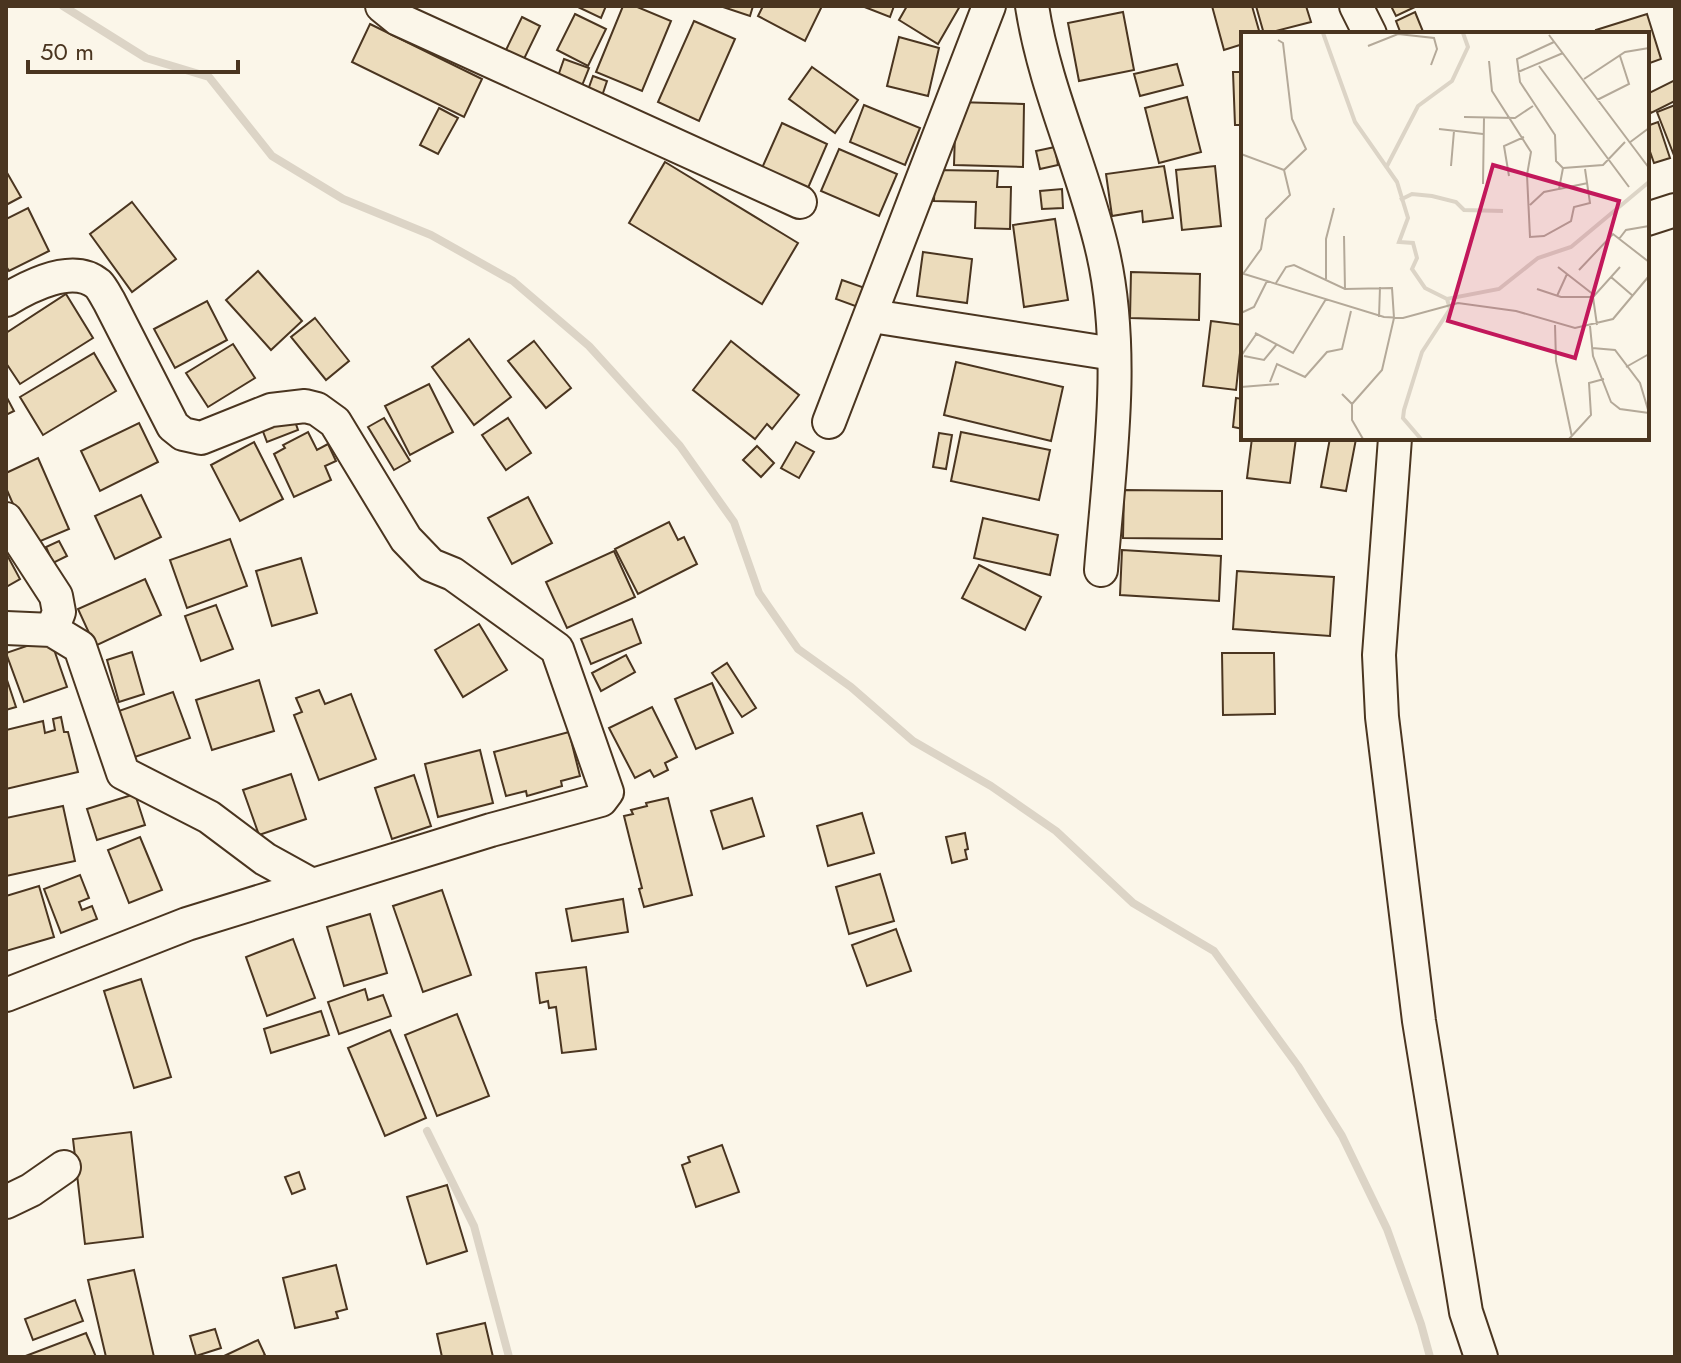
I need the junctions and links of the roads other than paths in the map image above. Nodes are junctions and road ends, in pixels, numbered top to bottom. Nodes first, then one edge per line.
1 (382, 6) edge
2 (989, 6) edge
3 (1032, 6) edge
4 (1356, 6) edge
5 (1369, 32) edge
6 (800, 202) dead end
7 (1675, 210) edge
8 (1649, 218) edge
9 (6, 300) edge
10 (872, 316) junction
11 (1114, 354) junction
12 (829, 422) dead end
13 (1395, 440) edge
14 (6, 519) edge
15 (1101, 570) dead end
16 (6, 628) edge
17 (52, 630) junction
18 (312, 885) junction
19 (6, 995) edge
20 (64, 1167) dead end
21 (6, 1202) edge
22 (1481, 1357) edge

1 - 6 street
2 - 10 street
3 - 11 street
4 - 5 street
7 - 8 street
9 - 18 street
10 - 11 street
10 - 12 street
11 - 15 street
13 - 22 street
14 - 17 street
16 - 17 street
17 - 18 street
18 - 19 street
20 - 21 street

